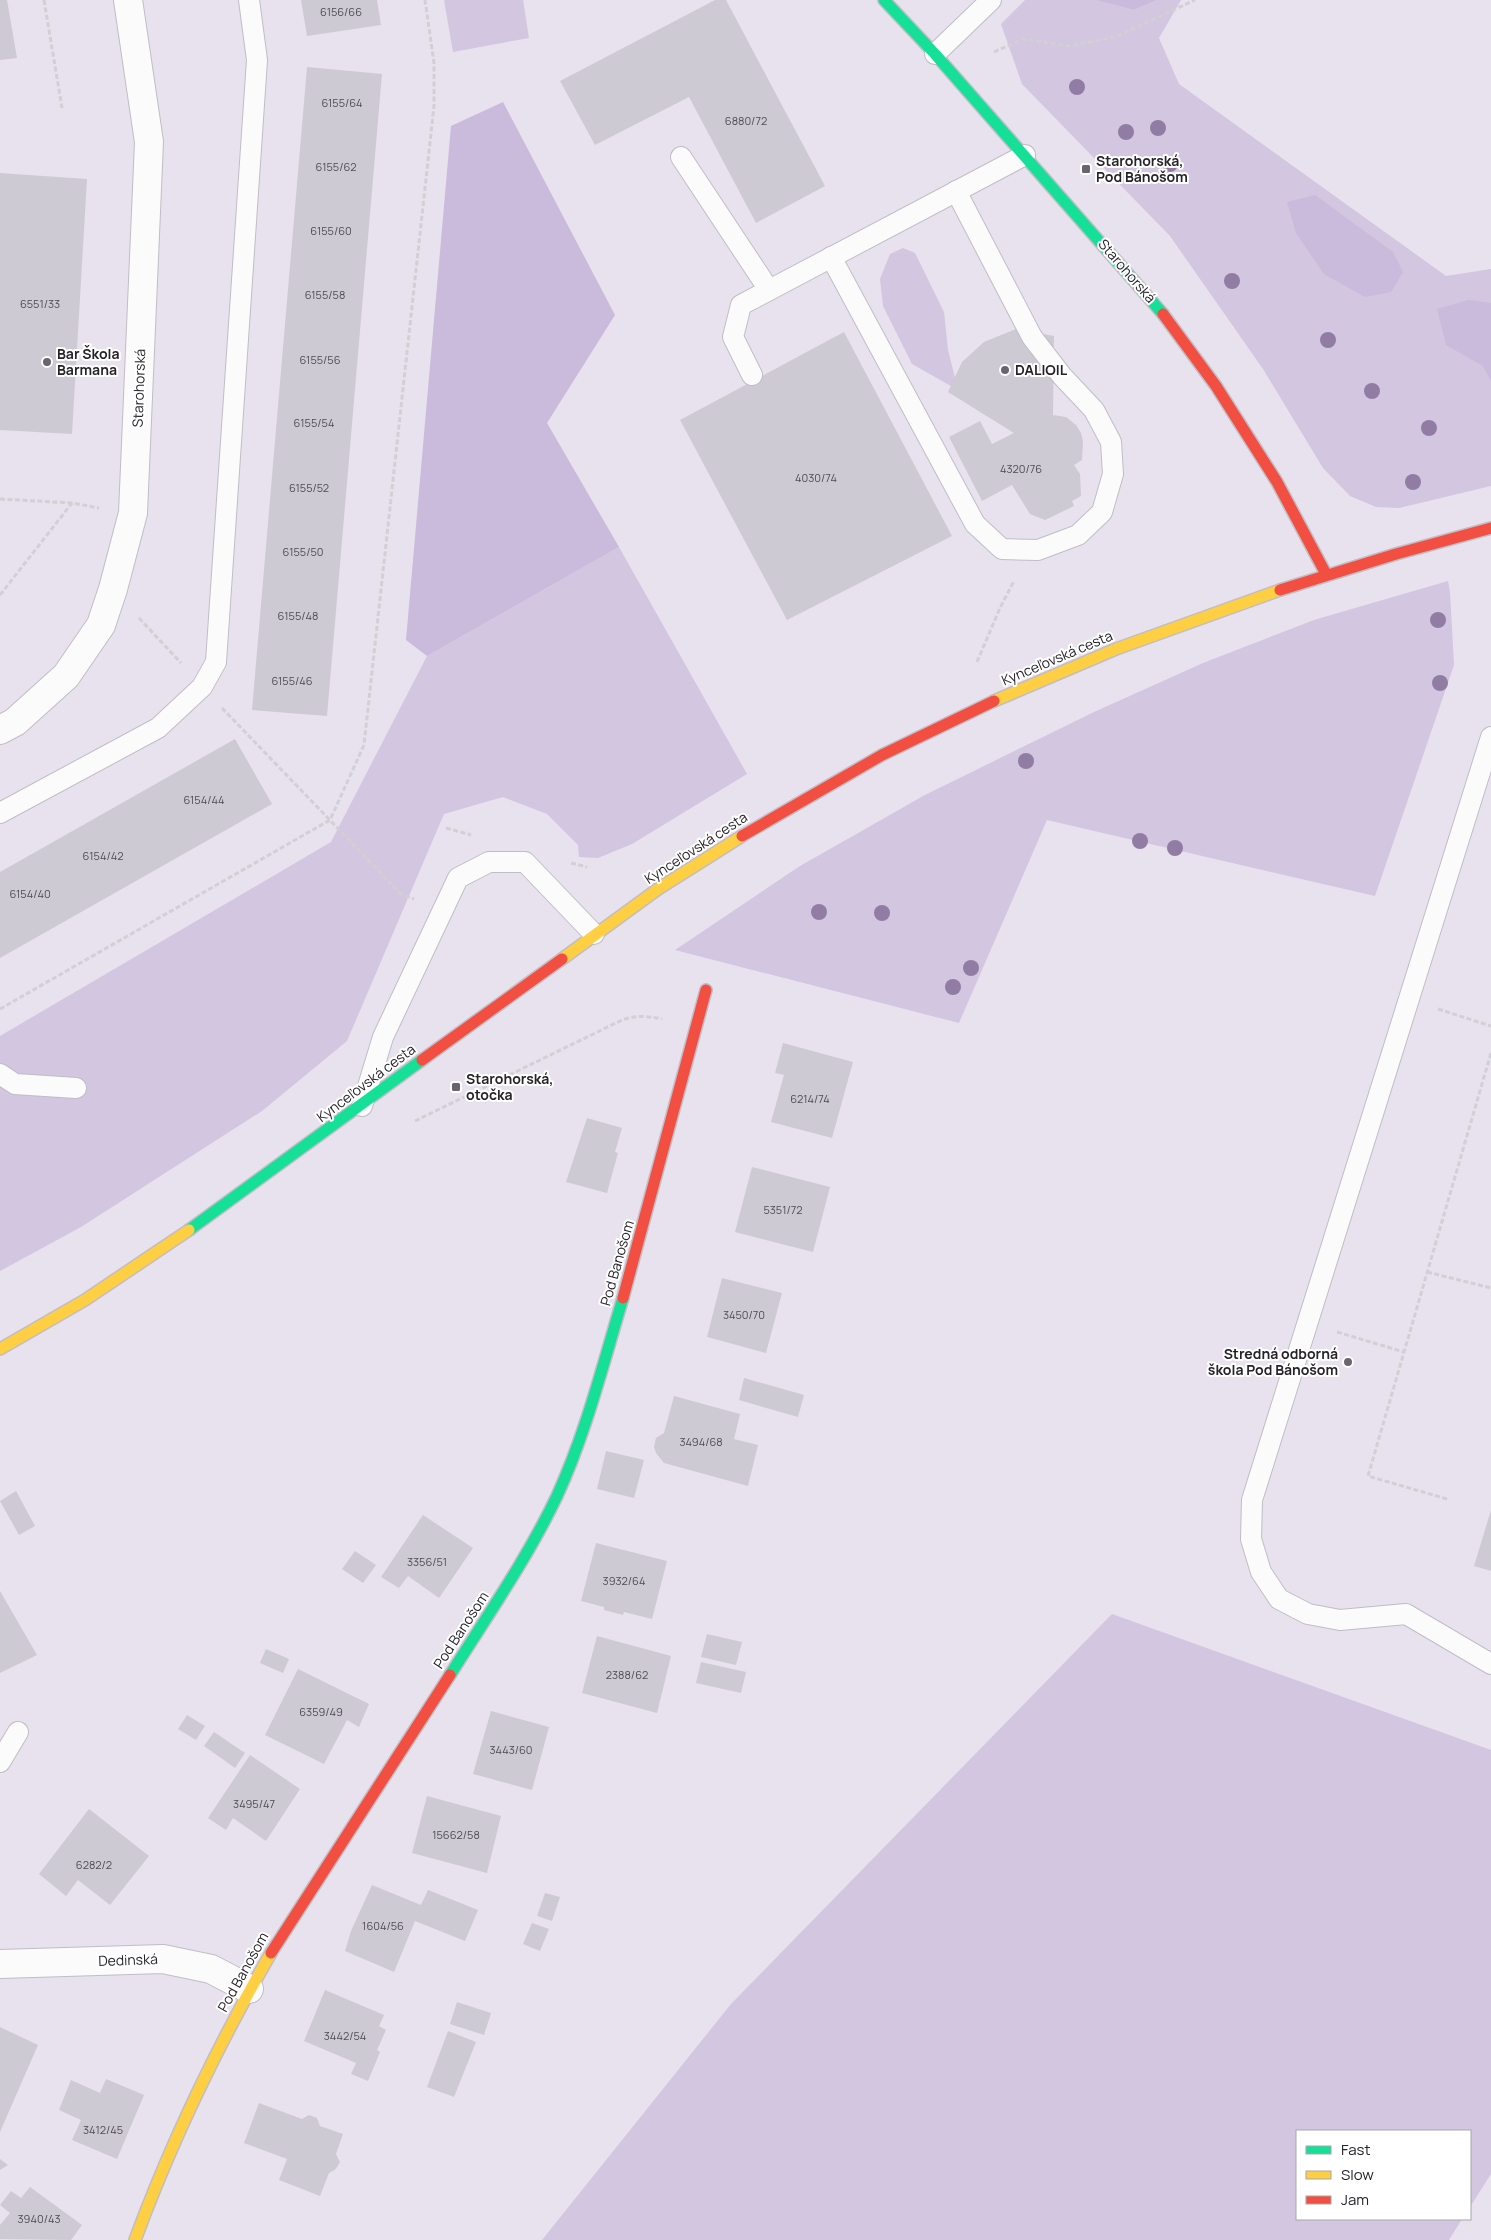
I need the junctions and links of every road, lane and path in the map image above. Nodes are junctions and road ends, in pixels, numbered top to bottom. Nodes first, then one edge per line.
1 (44, 0) edge
2 (128, 0) edge
3 (248, 0) edge
4 (425, 0) edge
5 (884, 0) edge
6 (990, 0) edge
7 (1195, 0) edge
8 (994, 52) dead end
9 (935, 54) junction
10 (62, 108) dead end
11 (1025, 155) junction
12 (681, 157) dead end
13 (956, 191) junction
14 (831, 257) junction
15 (769, 290) junction
16 (752, 375) dead end
17 (0, 499) edge
18 (72, 504) junction
19 (134, 513) junction
20 (1491, 528) edge
21 (1030, 550) junction
22 (1326, 574) junction
23 (113, 589) junction
24 (0, 595) edge
25 (977, 662) dead end
26 (202, 687) junction
27 (0, 730) edge
28 (1491, 737) edge
29 (0, 813) edge
30 (330, 820) junction
31 (419, 901) dead end
32 (594, 934) junction
33 (706, 990) dead end
34 (0, 1008) edge
35 (1461, 1016) dead end
36 (1491, 1026) edge
37 (696, 1027) junction
38 (1491, 1053) edge
39 (0, 1074) edge
40 (76, 1088) dead end
41 (362, 1106) junction
42 (415, 1121) dead end
43 (1427, 1272) junction
44 (1491, 1288) edge
45 (1356, 1338) dead end
46 (0, 1349) edge
47 (1404, 1352) junction
48 (1446, 1499) dead end
49 (1491, 1664) edge
50 (18, 1732) dead end
51 (0, 1762) edge
52 (0, 1964) edge
53 (249, 1989) junction
54 (136, 2240) edge

1 - 10 path
2 - 19 street, Starohorská
3 - 26 lane
4 - 30 path
5 - 9 street, Starohorská
6 - 9 lane
7 - 8 path
9 - 11 street, Starohorská
11 - 13 lane
11 - 22 street, Starohorská
12 - 15 lane
13 - 14 lane
13 - 21 lane
14 - 15 lane
14 - 21 lane
15 - 16 lane
17 - 18 path
18 - 19 path
18 - 24 path
19 - 23 street, Starohorská
20 - 22 street, Kynceľovská cesta
21 - 25 path
22 - 32 street, Kynceľovská cesta
23 - 26 path
23 - 27 street, Starohorská
26 - 29 lane
26 - 30 path
28 - 49 lane
30 - 31 path
30 - 34 path
32 - 41 street, Kynceľovská cesta
32 - 41 lane
33 - 37 street, Pod Banošom
35 - 36 path
37 - 42 path
37 - 53 street, Pod Banošom
38 - 43 path
39 - 40 lane
41 - 46 street, Kynceľovská cesta
43 - 44 path
43 - 47 path
45 - 47 path
47 - 48 path
50 - 51 lane
52 - 53 street, Dedinská
53 - 54 street, Pod Banošom

